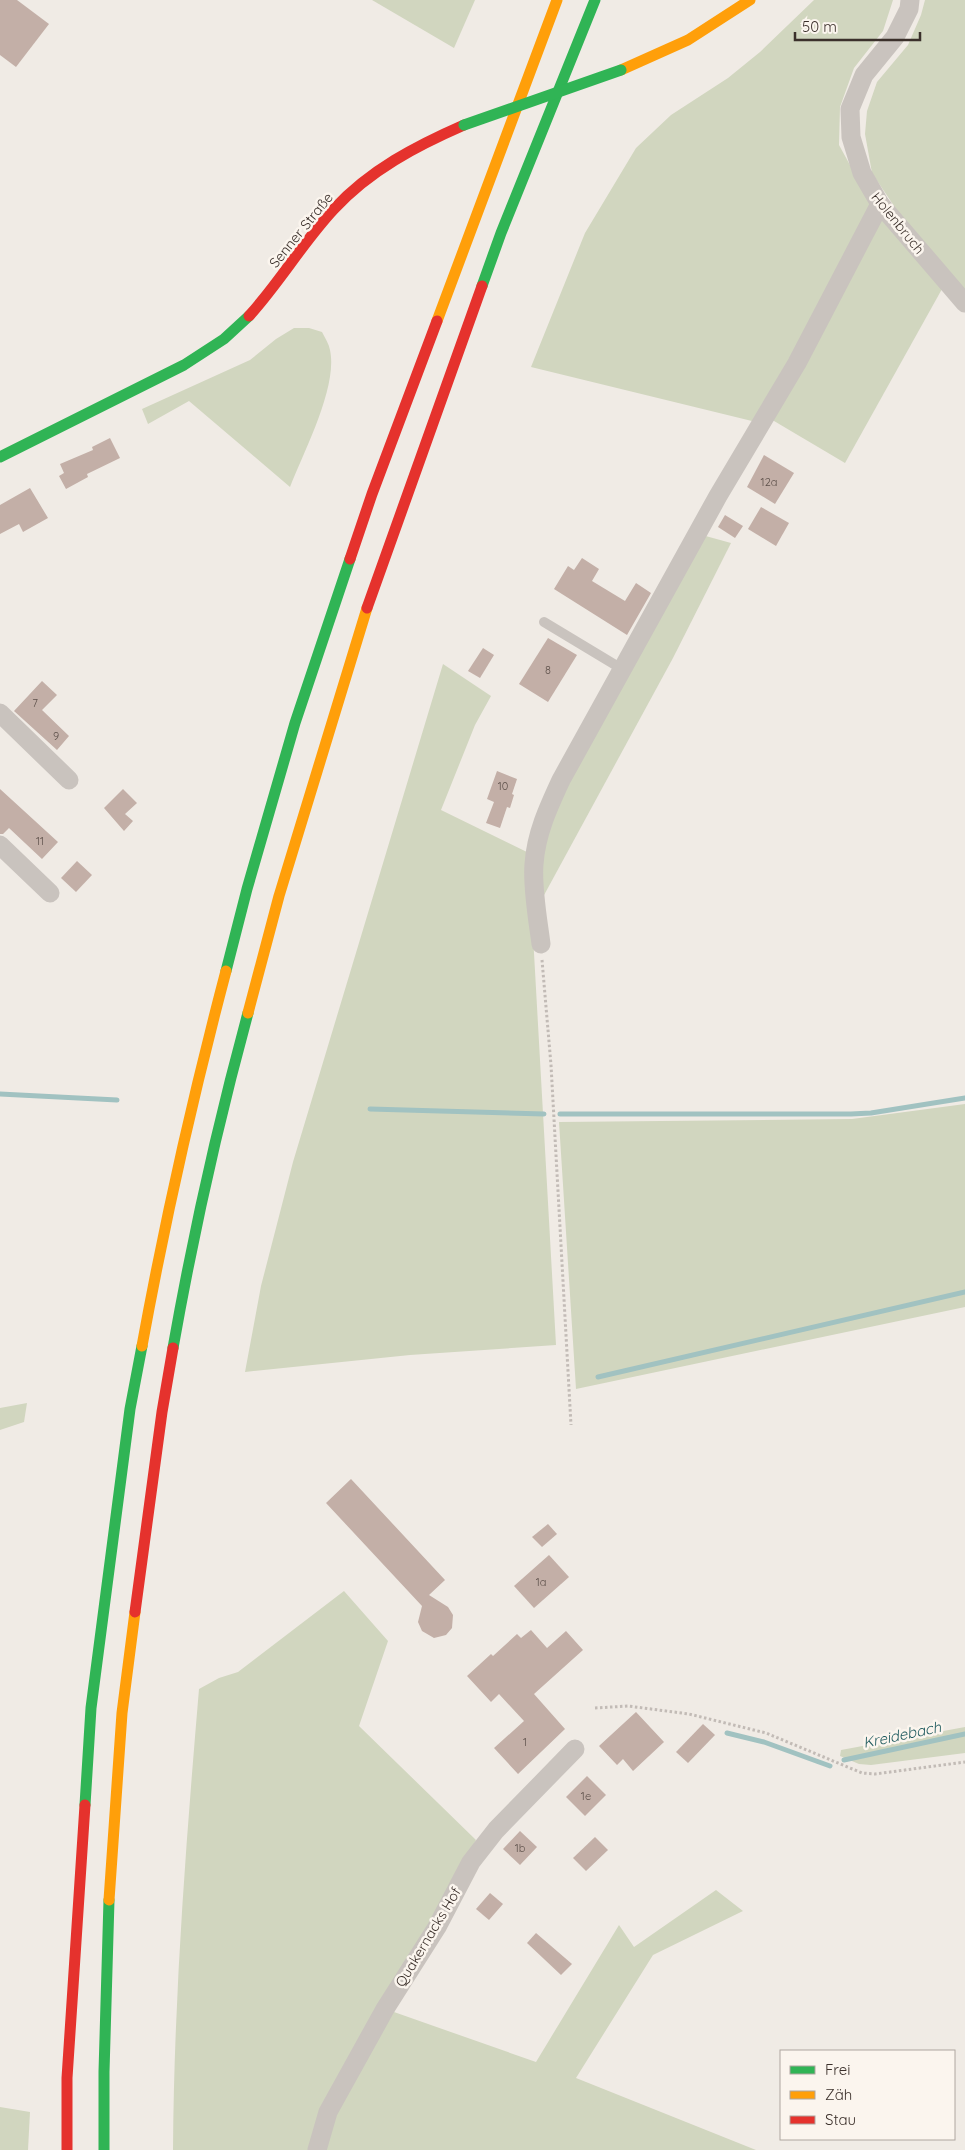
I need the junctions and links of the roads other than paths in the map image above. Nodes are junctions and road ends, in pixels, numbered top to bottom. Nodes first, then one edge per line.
1 (557, 0) edge
2 (596, 0) edge
3 (750, 0) edge
4 (910, 0) edge
5 (880, 204) junction
6 (965, 303) edge
7 (0, 457) edge
8 (544, 622) dead end
9 (622, 669) junction
10 (0, 713) edge
11 (69, 780) dead end
12 (0, 845) edge
13 (50, 893) dead end
14 (541, 944) road end
15 (575, 1749) dead end
16 (67, 2150) edge
17 (104, 2150) edge
18 (317, 2150) edge

1 - 16 main road
2 - 17 main road
3 - 7 main road, Senner Straße, bridge
4 - 5 street, Holenbruch
5 - 6 street, Holenbruch
5 - 9 street
8 - 9 lane
9 - 14 street
10 - 11 street
12 - 13 street
15 - 18 street, Quakernacks Hof

